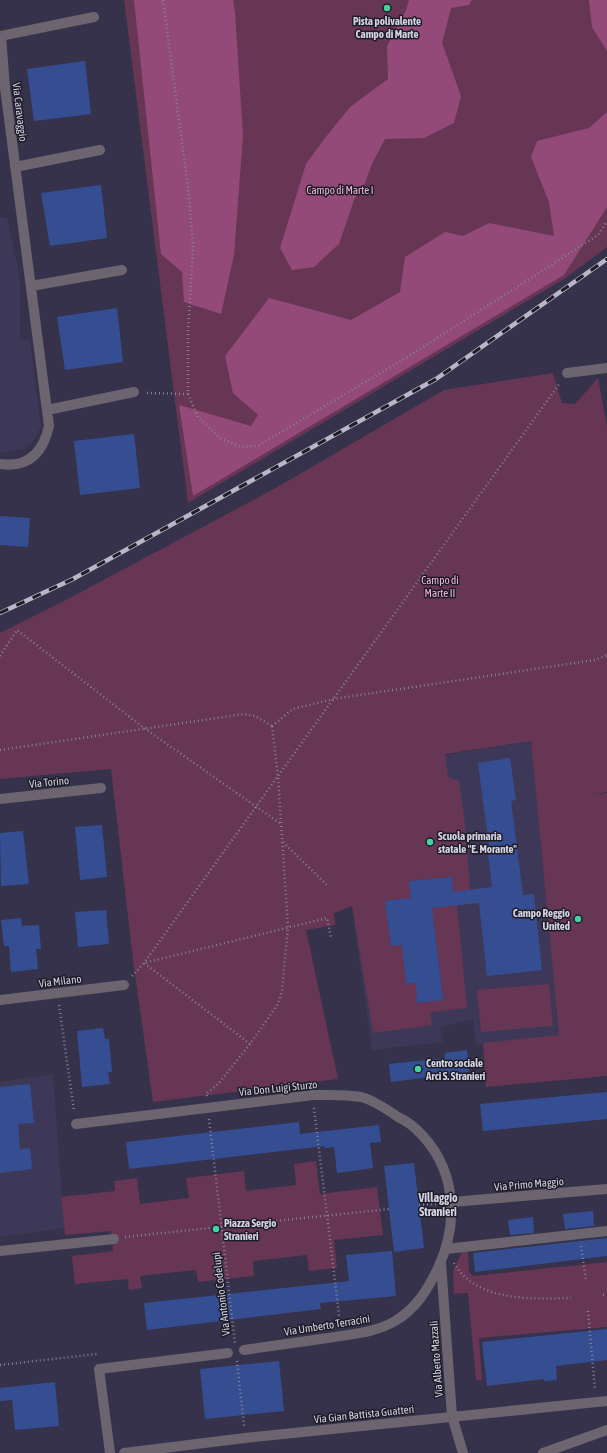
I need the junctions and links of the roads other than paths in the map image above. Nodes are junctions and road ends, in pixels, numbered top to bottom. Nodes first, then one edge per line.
1 (94, 17) dead end
2 (1, 36) edge
3 (100, 150) dead end
4 (15, 167) junction
5 (122, 270) dead end
6 (31, 286) junction
7 (607, 368) edge
8 (568, 373) road end
9 (134, 392) road end
10 (47, 410) junction
11 (0, 464) edge
12 (101, 788) dead end
13 (0, 799) edge
14 (124, 985) road end
15 (0, 1000) edge
16 (76, 1124) road end
17 (607, 1189) edge
18 (452, 1202) junction
19 (607, 1231) edge
20 (114, 1239) road end
21 (446, 1249) junction
22 (4, 1251) edge
23 (441, 1261) junction
24 (244, 1350) dead end
25 (228, 1353) dead end
26 (607, 1401) edge
27 (452, 1416) junction
28 (607, 1430) edge
29 (110, 1453) edge
30 (124, 1453) edge
31 (463, 1453) edge
32 (543, 1453) edge

1 - 2 street, Via Caravaggio
2 - 4 street, Via Caravaggio
3 - 4 street
4 - 6 street, Via Caravaggio
5 - 6 street
6 - 10 street, Via Caravaggio
7 - 8 street
9 - 10 street
10 - 11 street, Via Caravaggio
12 - 13 street, Via Torino
14 - 15 street, Via Milano
16 - 18 street, Via Don Luigi Sturzo
17 - 18 street, Via Primo Maggio
18 - 21 street, Via Umberto Terracini
19 - 21 street
20 - 22 street
21 - 23 street, Via Umberto Terracini
23 - 24 street, Via Umberto Terracini
23 - 27 street, Via Alberto Mazzali
25 - 29 street
26 - 27 street, Via Gian Battista Guatteri
27 - 30 street, Via Gian Battista Guatteri
27 - 31 street, Via Alberto Mazzali
28 - 32 street

